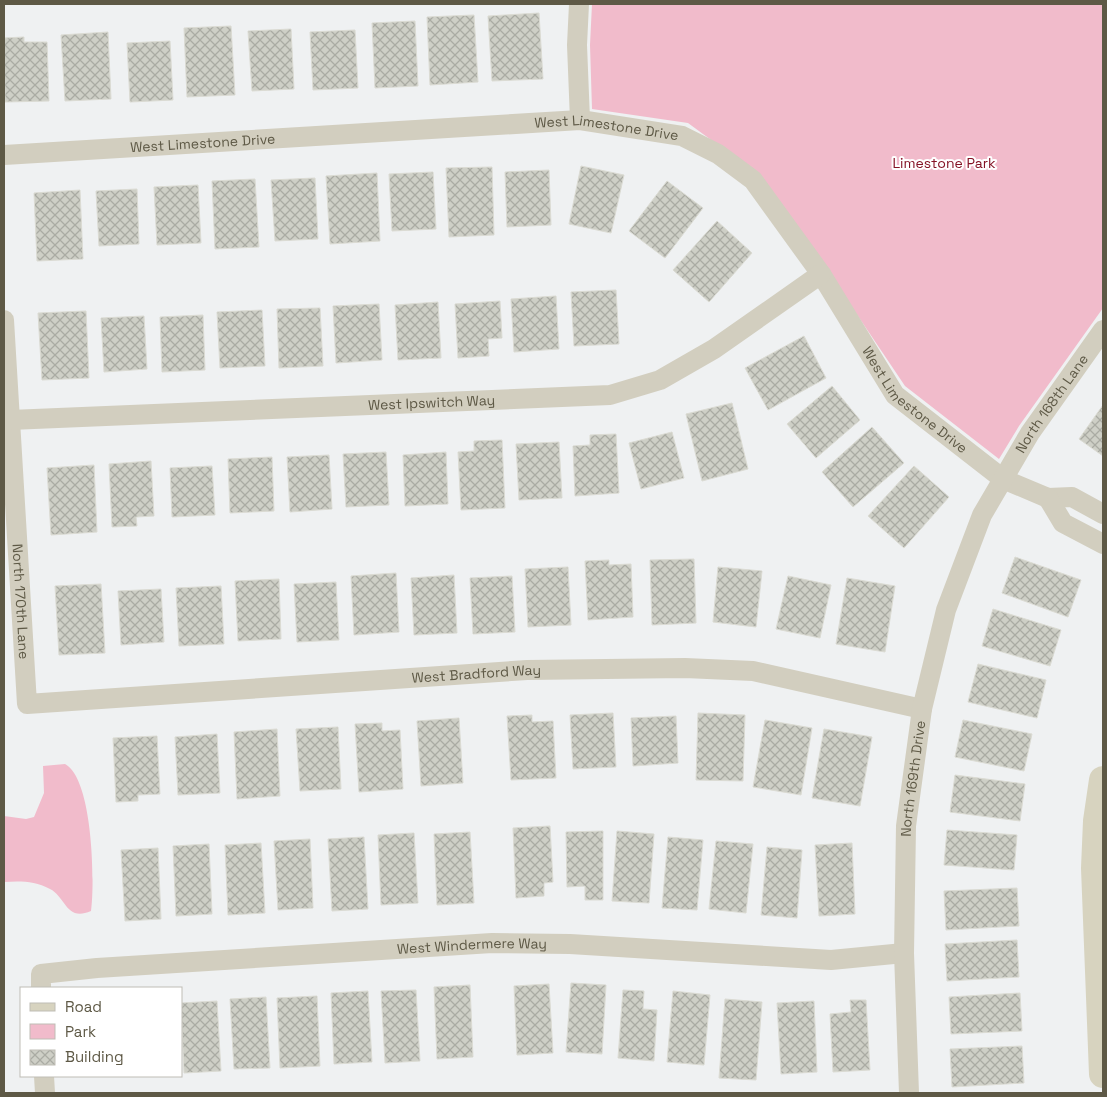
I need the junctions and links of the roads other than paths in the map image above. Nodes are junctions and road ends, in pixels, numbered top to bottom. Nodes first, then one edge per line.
1 (579, 4) edge
2 (580, 120) junction
3 (4, 155) edge
4 (821, 274) junction
5 (4, 320) edge
6 (1103, 330) edge
7 (10, 420) junction
8 (1003, 479) junction
9 (1048, 498) junction
10 (1103, 514) edge
11 (1103, 544) edge
12 (27, 704) joint
13 (922, 708) junction
14 (1103, 780) edge
15 (904, 953) junction
16 (41, 981) edge
17 (1103, 1074) edge
18 (44, 1077) edge
19 (44, 1093) edge
20 (909, 1093) edge

1 - 2 street
2 - 3 street, West Limestone Drive
2 - 4 street, West Limestone Drive
4 - 7 street, West Ipswitch Way
4 - 8 street, West Limestone Drive
5 - 7 street, North 170th Lane
6 - 8 street, North 168th Lane
7 - 12 street, North 170th Lane
8 - 9 street, West Limestone Drive
8 - 13 street, North 169th Drive
9 - 10 street, West Limestone Drive
9 - 11 street
12 - 13 street, West Bradford Way
13 - 15 street, North 169th Drive
14 - 17 street
15 - 16 street, West Windermere Way
15 - 20 street, North 169th Drive
18 - 19 street

